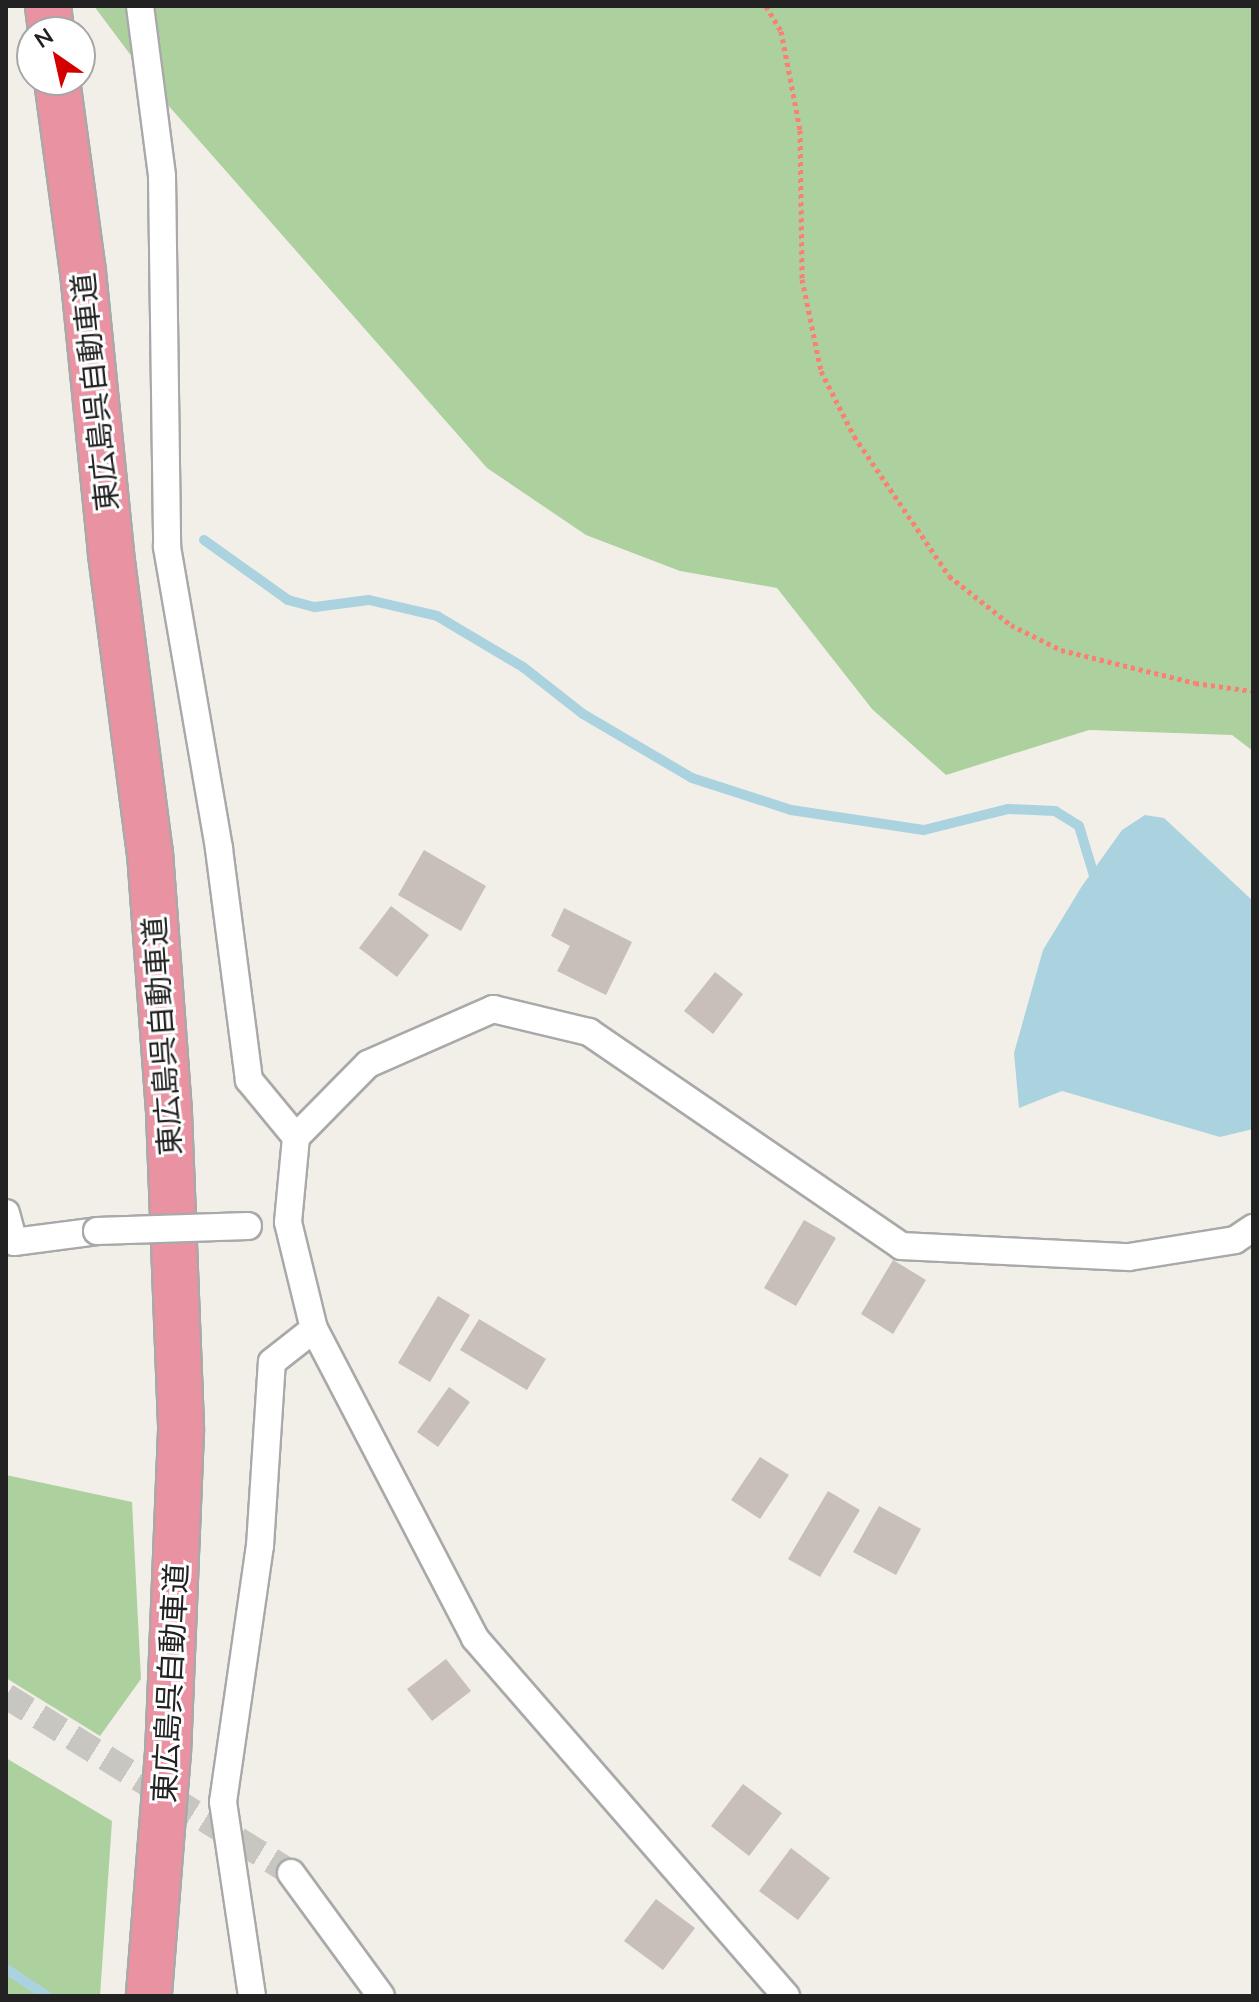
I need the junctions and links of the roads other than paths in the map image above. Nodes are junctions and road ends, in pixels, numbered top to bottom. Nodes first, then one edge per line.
1 (140, 6) edge
2 (59, 96) edge
3 (296, 1137) junction
4 (6, 1213) edge
5 (288, 1222) junction
6 (1253, 1228) edge
7 (314, 1329) junction
8 (291, 1873) tunnel mouth
9 (149, 1996) edge
10 (252, 1996) edge
11 (381, 1996) edge
12 (786, 1996) edge

1 - 3 street
2 - 9 highway, 東広島呉自動車道
3 - 5 street
3 - 6 street
4 - 5 street, bridge
5 - 7 street
7 - 10 street
7 - 12 street
8 - 11 street

